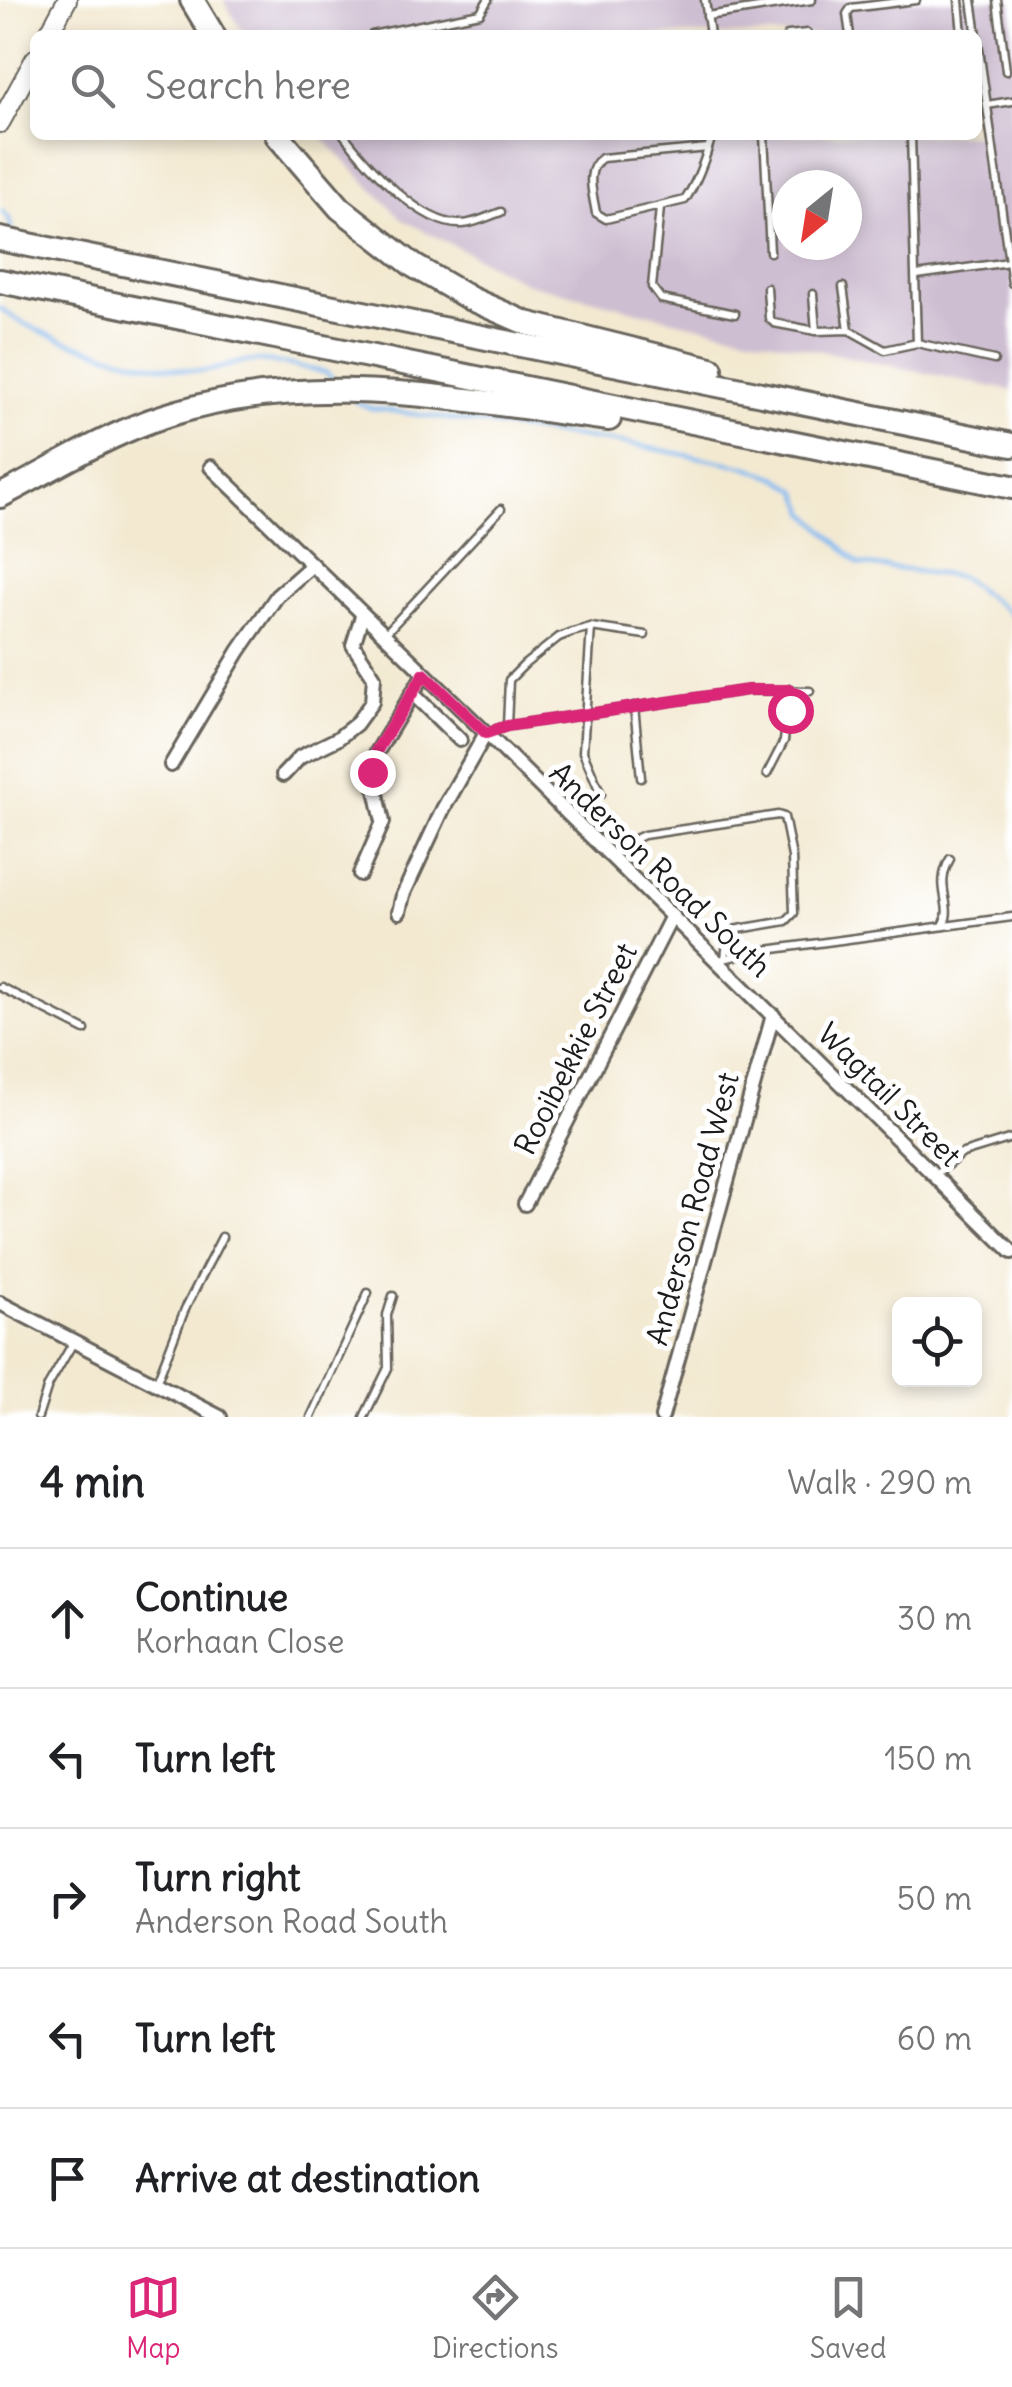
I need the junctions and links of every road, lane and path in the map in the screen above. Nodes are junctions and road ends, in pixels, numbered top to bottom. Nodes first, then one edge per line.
1 (68, 0) edge
2 (192, 0) edge
3 (488, 0) edge
4 (705, 0) edge
5 (812, 0) edge
6 (916, 0) edge
7 (959, 0) edge
8 (972, 0) edge
9 (997, 0) edge
10 (707, 16) junction
11 (51, 30) edge
12 (210, 30) edge
13 (397, 30) edge
14 (709, 30) edge
15 (849, 30) edge
16 (962, 30) edge
17 (975, 30) edge
18 (30, 68) edge
19 (1006, 71) dead end
20 (982, 79) edge
21 (1012, 101) edge
22 (987, 105) junction
23 (0, 123) edge
24 (281, 140) edge
25 (348, 140) edge
26 (710, 140) edge
27 (764, 140) edge
28 (912, 140) edge
29 (708, 148) junction
30 (660, 208) junction
31 (501, 212) dead end
32 (0, 239) edge
33 (770, 252) dead end
34 (1009, 262) junction
35 (917, 276) junction
36 (1012, 279) edge
37 (0, 282) edge
38 (767, 288) dead end
39 (844, 288) dead end
40 (813, 294) dead end
41 (735, 314) dead end
42 (849, 330) junction
43 (816, 331) junction
44 (916, 343) junction
45 (994, 360) dead end
46 (977, 438) junction
47 (800, 444) junction
48 (1012, 445) edge
49 (210, 467) dead end
50 (1012, 487) edge
51 (0, 496) edge
52 (501, 509) dead end
53 (311, 566) junction
54 (362, 616) junction
55 (591, 628) junction
56 (645, 635) dead end
57 (383, 636) junction
58 (424, 674) junction
59 (790, 690) junction
60 (810, 691) dead end
61 (412, 693) junction
62 (634, 706) junction
63 (585, 714) junction
64 (507, 726) junction
65 (486, 733) junction
66 (460, 740) dead end
67 (172, 765) dead end
68 (767, 774) dead end
69 (283, 775) dead end
70 (641, 778) dead end
71 (601, 794) dead end
72 (611, 857) junction
73 (950, 859) dead end
74 (360, 874) dead end
75 (398, 912) dead end
76 (672, 916) junction
77 (1012, 917) edge
78 (942, 927) junction
79 (721, 960) junction
80 (0, 986) edge
81 (773, 1015) junction
82 (86, 1030) dead end
83 (1012, 1138) edge
84 (934, 1175) junction
85 (525, 1204) dead end
86 (222, 1237) dead end
87 (1012, 1252) edge
88 (368, 1294) dead end
89 (393, 1296) dead end
90 (0, 1304) edge
91 (74, 1342) junction
92 (156, 1384) junction
93 (216, 1416) edge
94 (38, 1417) edge
95 (311, 1417) edge
96 (364, 1417) edge
97 (662, 1417) edge

1 - 11 street
2 - 12 highway
3 - 13 lane
4 - 10 lane
5 - 10 lane
6 - 15 lane
7 - 16 lane
8 - 17 lane
9 - 19 lane
10 - 14 lane
18 - 23 street
20 - 22 lane
21 - 22 lane
22 - 34 lane
24 - 46 highway
25 - 31 lane
26 - 29 lane
27 - 33 lane
28 - 35 lane
29 - 30 lane
29 - 30 lane
30 - 41 lane
32 - 46 highway
34 - 35 lane
34 - 36 lane
35 - 44 lane
37 - 47 highway
38 - 43 lane
39 - 42 lane
40 - 43 lane
42 - 43 lane
42 - 44 lane
44 - 45 lane
46 - 48 highway
47 - 50 highway
47 - 51 highway
49 - 53 street, Anderson Road South
52 - 57 lane
53 - 54 street, Anderson Road South
53 - 67 street
54 - 57 street, Anderson Road South
54 - 69 street
55 - 56 lane
55 - 63 lane
55 - 64 lane
57 - 58 street, Anderson Road South
58 - 61 street
58 - 65 street, Anderson Road South
59 - 60 lane
59 - 62 lane
59 - 68 lane
61 - 66 street
61 - 74 street
62 - 63 lane
62 - 70 lane
63 - 64 lane
63 - 71 lane
64 - 65 lane
65 - 72 street, Anderson Road South
65 - 75 street
72 - 76 street, Anderson Road South
72 - 79 lane
73 - 78 lane
76 - 79 street, Anderson Road South
76 - 85 street, Rooibekkie Street
77 - 78 lane
78 - 79 lane
79 - 81 street, Anderson Road South
80 - 82 lane
81 - 84 street, Wagtail Street
81 - 97 street, Anderson Road West
83 - 84 lane
84 - 87 street, Wagtail Street
86 - 92 lane
88 - 95 lane
89 - 96 lane
90 - 91 street
91 - 92 street
91 - 94 lane
92 - 93 street

